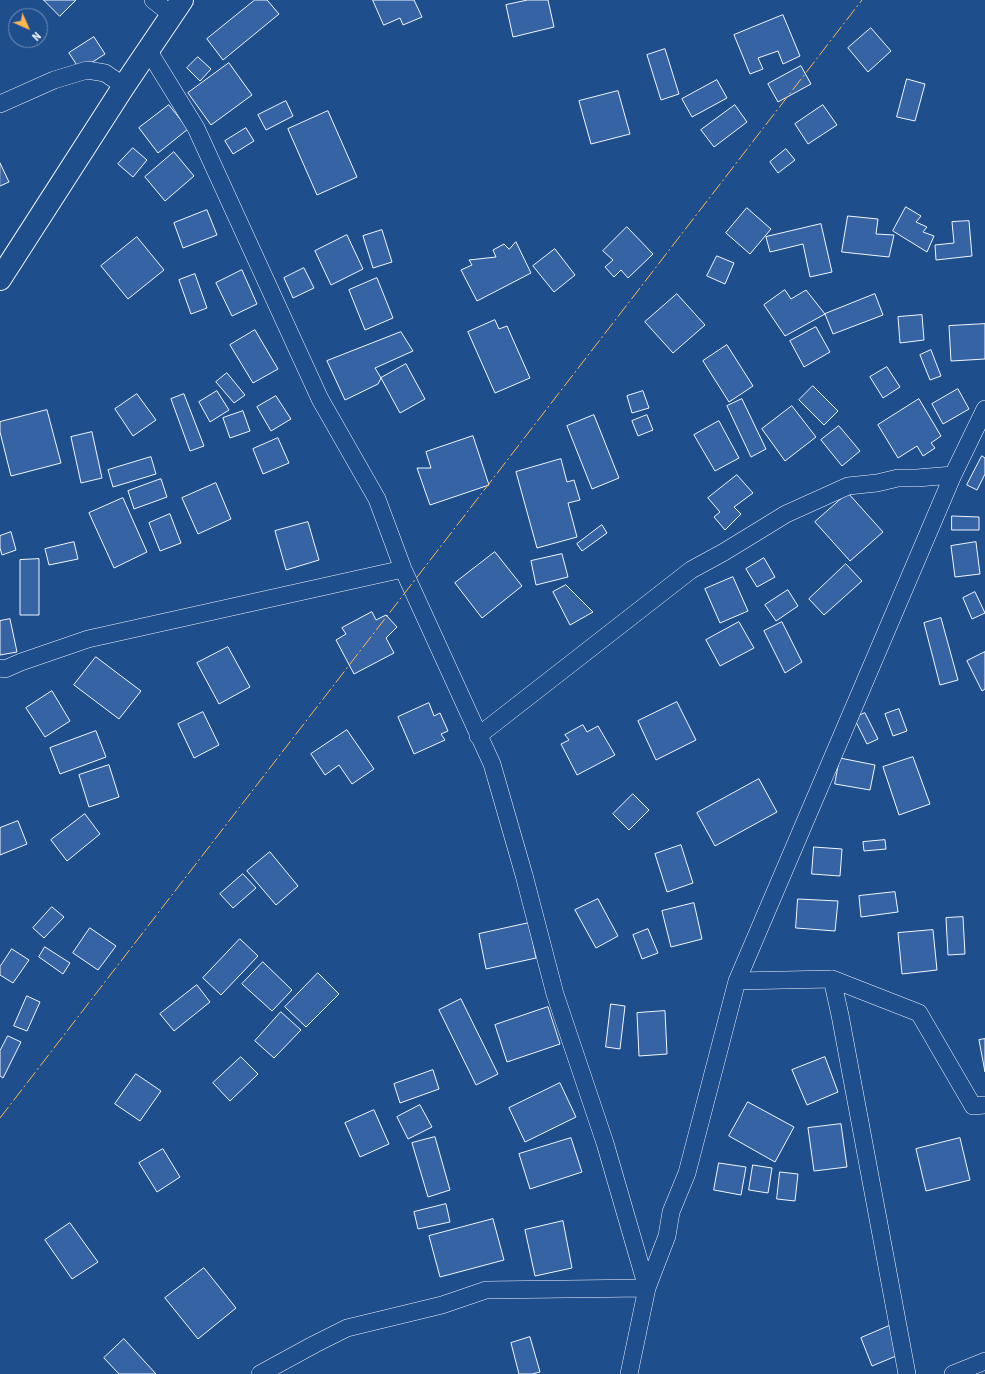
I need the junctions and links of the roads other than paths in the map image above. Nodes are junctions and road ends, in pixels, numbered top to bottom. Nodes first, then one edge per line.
1 (153, 0) edge
2 (177, 8) edge
3 (148, 50) junction
4 (124, 86) junction
5 (0, 104) edge
6 (0, 279) edge
7 (985, 408) edge
8 (953, 476) junction
9 (403, 569) junction
10 (0, 668) edge
11 (478, 736) junction
12 (832, 979) junction
13 (737, 981) junction
14 (985, 1106) edge
15 (647, 1288) junction
16 (985, 1361) edge
17 (260, 1374) edge
18 (629, 1374) edge
19 (907, 1374) edge
20 (953, 1374) edge

1 - 2 street
2 - 3 main road
3 - 4 main road
3 - 9 street
4 - 5 street
4 - 6 main road
7 - 8 street
8 - 11 street
8 - 13 street
9 - 10 street
9 - 11 street
11 - 15 street
12 - 13 street
12 - 14 street
12 - 19 street
13 - 15 street
15 - 17 street
15 - 18 street
16 - 20 street

